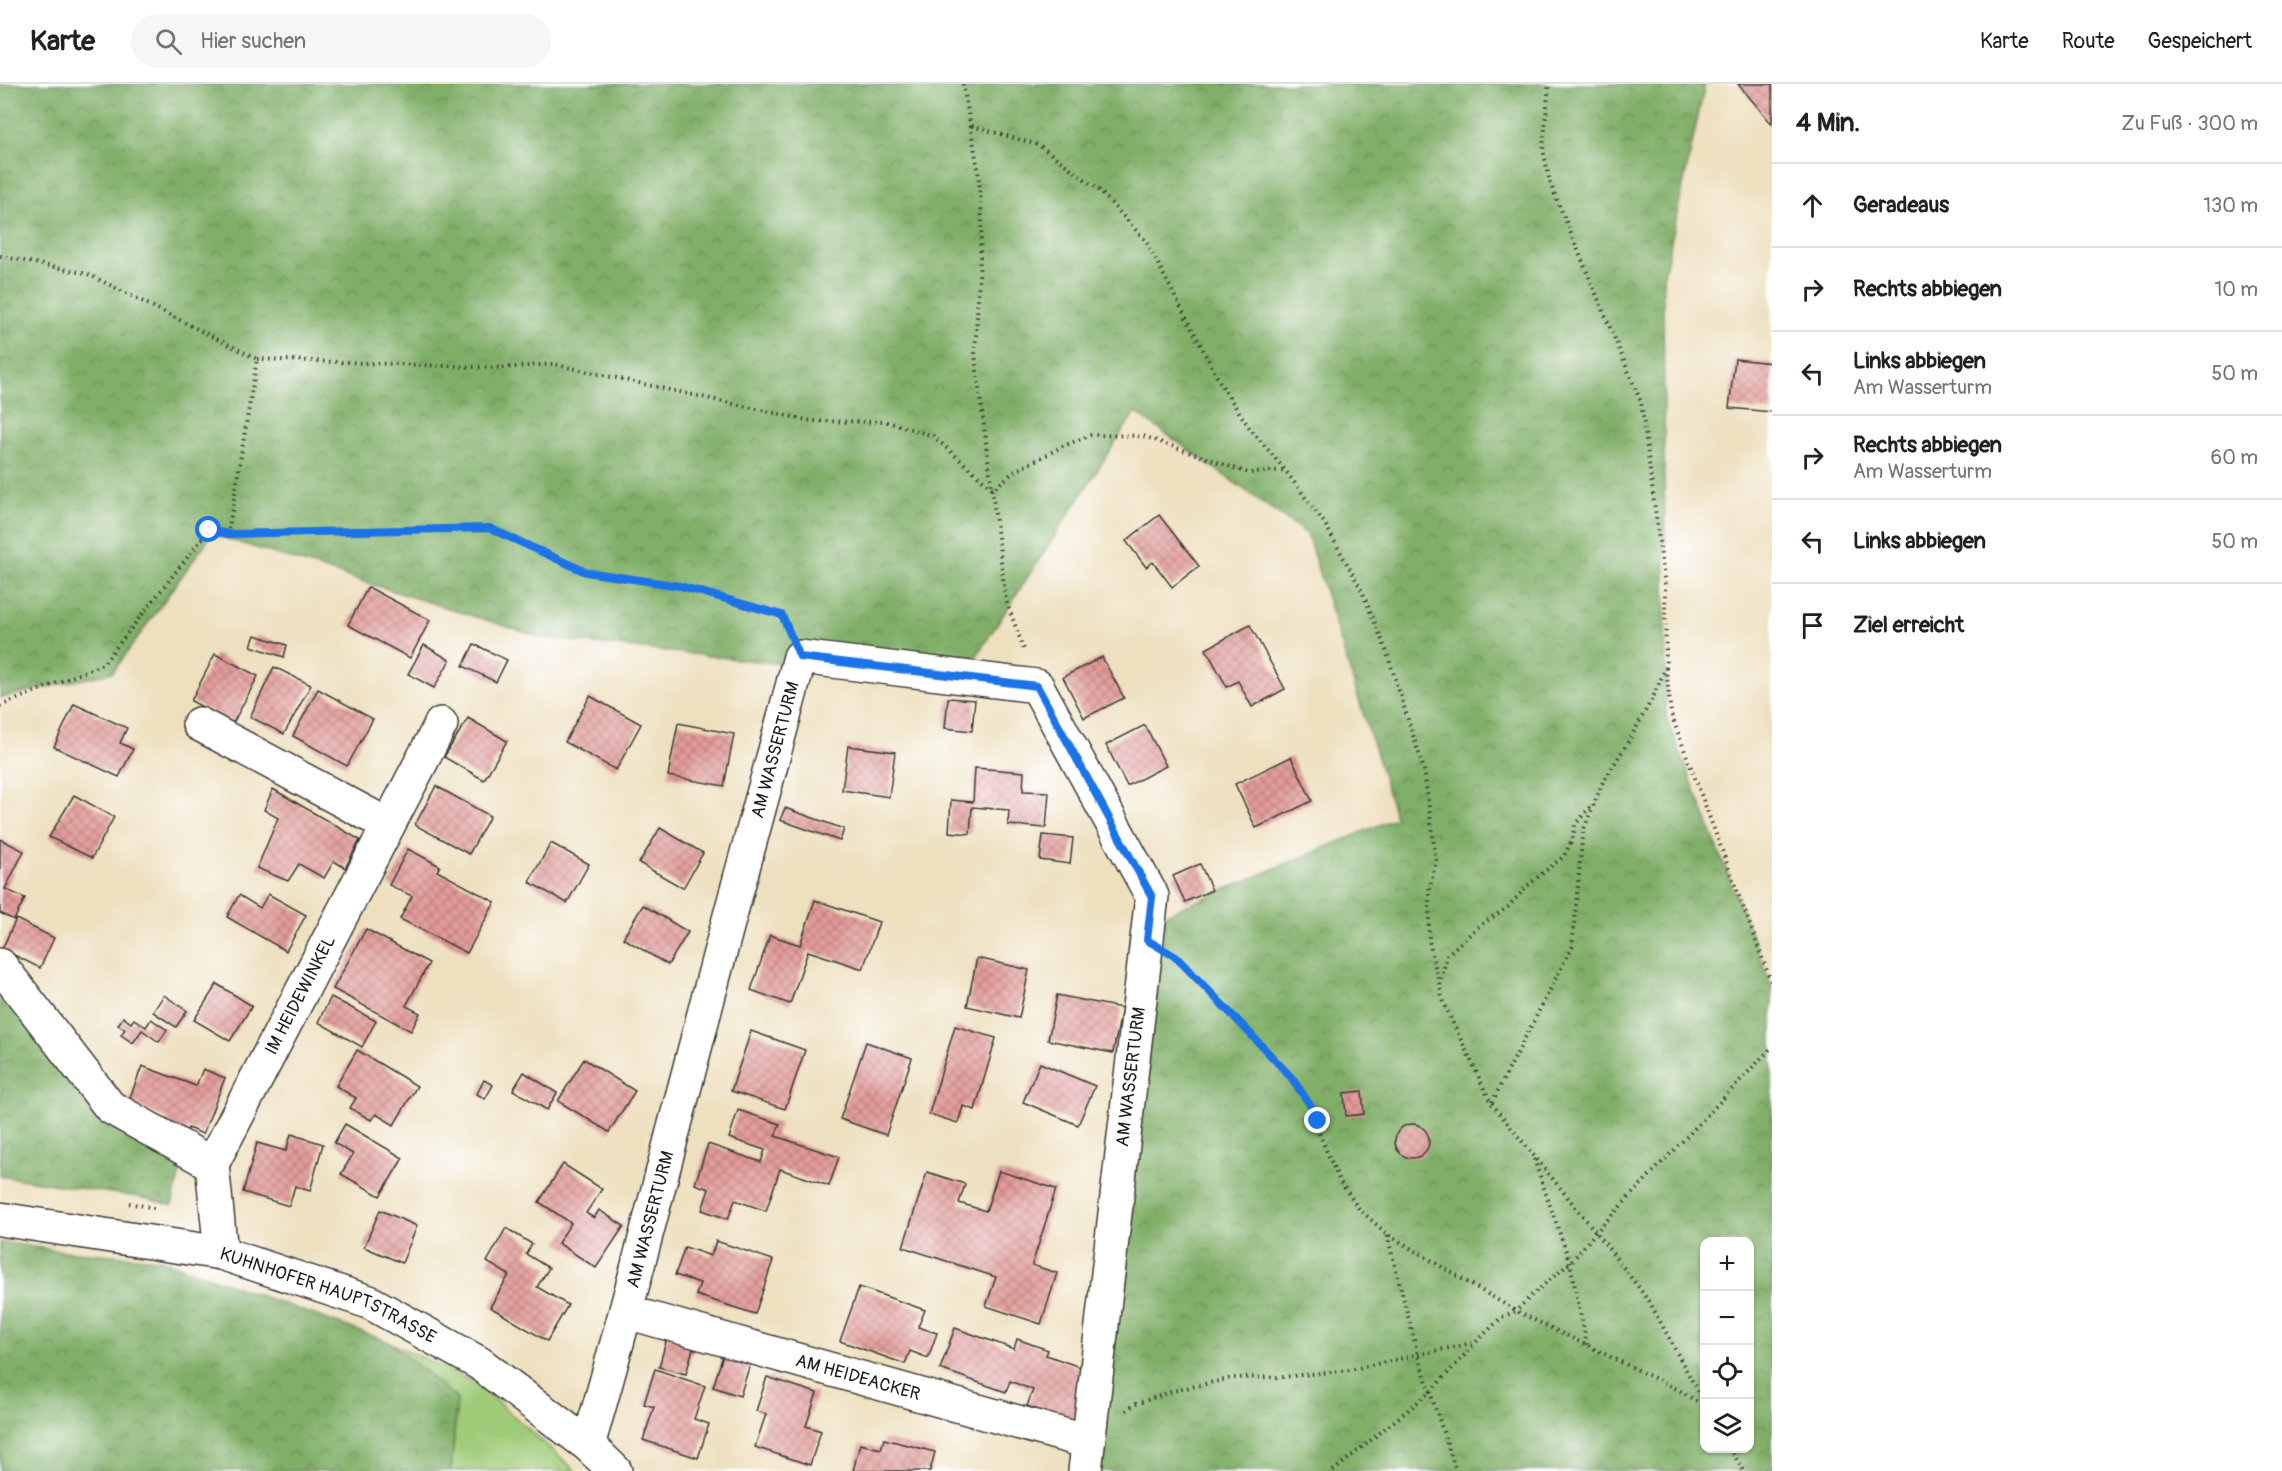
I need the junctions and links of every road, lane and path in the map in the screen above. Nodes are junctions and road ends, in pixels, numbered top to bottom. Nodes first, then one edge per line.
1 (963, 84) edge
2 (1549, 84) edge
3 (972, 126) junction
4 (0, 256) edge
5 (257, 359) junction
6 (1285, 470) junction
7 (993, 489) junction
8 (228, 534) junction
9 (800, 657) junction
10 (1666, 667) junction
11 (1037, 686) junction
12 (0, 706) edge
13 (199, 724) dead end
14 (441, 724) dead end
15 (1593, 804) junction
16 (388, 825) junction
17 (1147, 940) junction
18 (0, 965) edge
19 (1772, 984) edge
20 (1440, 987) junction
21 (1772, 1047) edge
22 (1491, 1103) junction
23 (1532, 1156) junction
24 (212, 1164) junction
25 (0, 1219) edge
26 (1596, 1232) junction
27 (1387, 1234) junction
28 (221, 1253) junction
29 (1570, 1263) junction
30 (1516, 1311) junction
31 (627, 1312) junction
32 (1476, 1342) junction
33 (1587, 1346) junction
34 (1418, 1355) junction
35 (1430, 1392) junction
36 (1701, 1399) edge
37 (1700, 1403) edge
38 (588, 1445) junction
39 (1733, 1453) edge
40 (1086, 1457) edge
41 (1772, 1467) edge
42 (615, 1471) edge
43 (1333, 1471) edge
44 (1456, 1471) edge
45 (1744, 1471) edge
46 (1765, 1471) edge

1 - 3 path
2 - 10 path
3 - 6 path
3 - 7 path
4 - 5 path
5 - 7 path
5 - 8 path
6 - 7 path
6 - 20 path
7 - 11 path
8 - 9 path
8 - 12 path
9 - 11 street, AM WASSERTURM
9 - 31 street, AM WASSERTURM
10 - 15 path
10 - 19 path
11 - 17 street, AM WASSERTURM
13 - 16 street
14 - 16 street, IM HEIDEWINKEL
15 - 20 path
15 - 22 path
16 - 24 street, IM HEIDEWINKEL
17 - 27 path
17 - 40 street, AM WASSERTURM
18 - 24 street
20 - 22 path
21 - 26 path
22 - 23 path
23 - 26 path
23 - 29 path
24 - 28 street
25 - 28 street, KUHNHOFER HAUPTSTRASSE
26 - 29 path
26 - 36 path
27 - 30 path
27 - 34 path
28 - 38 street, KUHNHOFER HAUPTSTRASSE
29 - 30 path
29 - 33 path
30 - 32 path
30 - 33 path
31 - 38 street, AM WASSERTURM
31 - 40 street, AM HEIDEACKER
32 - 34 path
32 - 35 path
33 - 37 path
34 - 35 path
34 - 40 path
35 - 43 path
35 - 44 path
38 - 42 street, KUHNHOFER HAUPTSTRASSE
39 - 45 path
41 - 46 path

